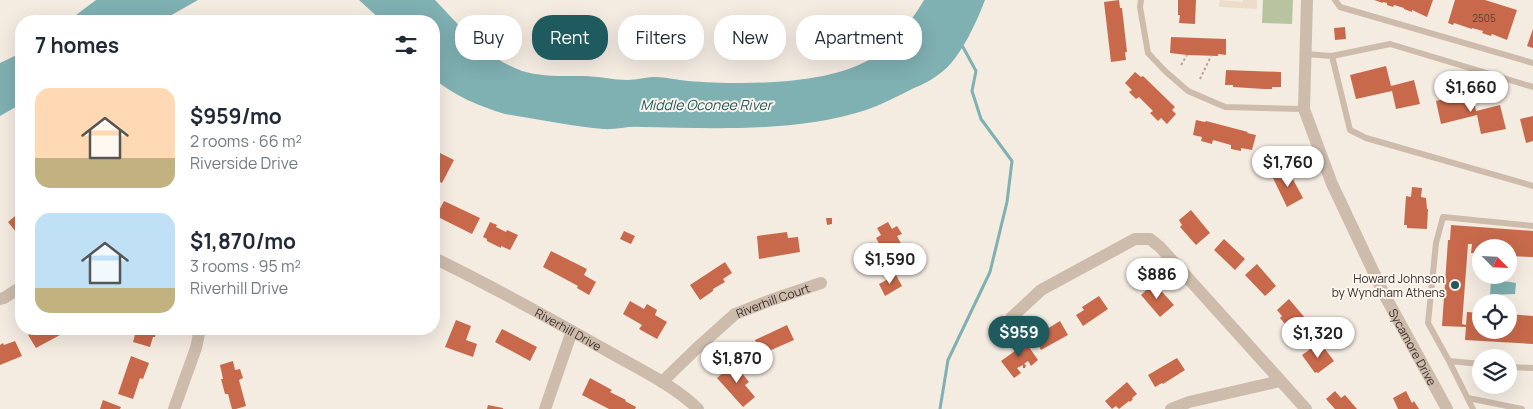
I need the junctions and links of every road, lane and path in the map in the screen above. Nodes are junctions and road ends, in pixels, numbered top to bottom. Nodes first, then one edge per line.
1 (1141, 0) edge
2 (1306, 0) edge
3 (1335, 0) edge
4 (1305, 54) junction
5 (1187, 55) dead end
6 (1211, 56) dead end
7 (1332, 56) junction
8 (1533, 63) edge
9 (1181, 65) dead end
10 (1200, 79) dead end
11 (1533, 87) edge
12 (1304, 109) junction
13 (1533, 186) edge
14 (1533, 226) edge
15 (440, 261) edge
16 (821, 283) dead end
17 (15, 290) edge
18 (0, 299) edge
19 (1011, 318) dead end
20 (572, 331) junction
21 (199, 335) edge
22 (1449, 361) junction
23 (1472, 363) edge
24 (1517, 367) edge
25 (1533, 368) edge
26 (1280, 381) junction
27 (662, 382) junction
28 (1468, 398) junction
29 (178, 407) edge
30 (545, 409) edge
31 (698, 409) edge
32 (1171, 409) edge
33 (1306, 409) edge
34 (1447, 409) edge
35 (1473, 409) edge
36 (1522, 409) edge

1 - 12 lane
2 - 4 street, Sycamore Drive
3 - 8 lane
4 - 7 lane
4 - 12 street, Sycamore Drive
5 - 9 path
6 - 10 path
7 - 11 lane
7 - 13 lane
12 - 34 street, Sycamore Drive
14 - 22 lane
15 - 20 street, Riverhill Drive
16 - 27 street, Riverhill Court
17 - 18 street
19 - 26 street
20 - 27 street, Riverhill Drive
20 - 30 street
21 - 29 street
22 - 23 lane
22 - 28 lane
24 - 25 lane
26 - 32 street
26 - 33 street
27 - 31 street, Riverhill Drive
28 - 35 lane
28 - 36 lane

